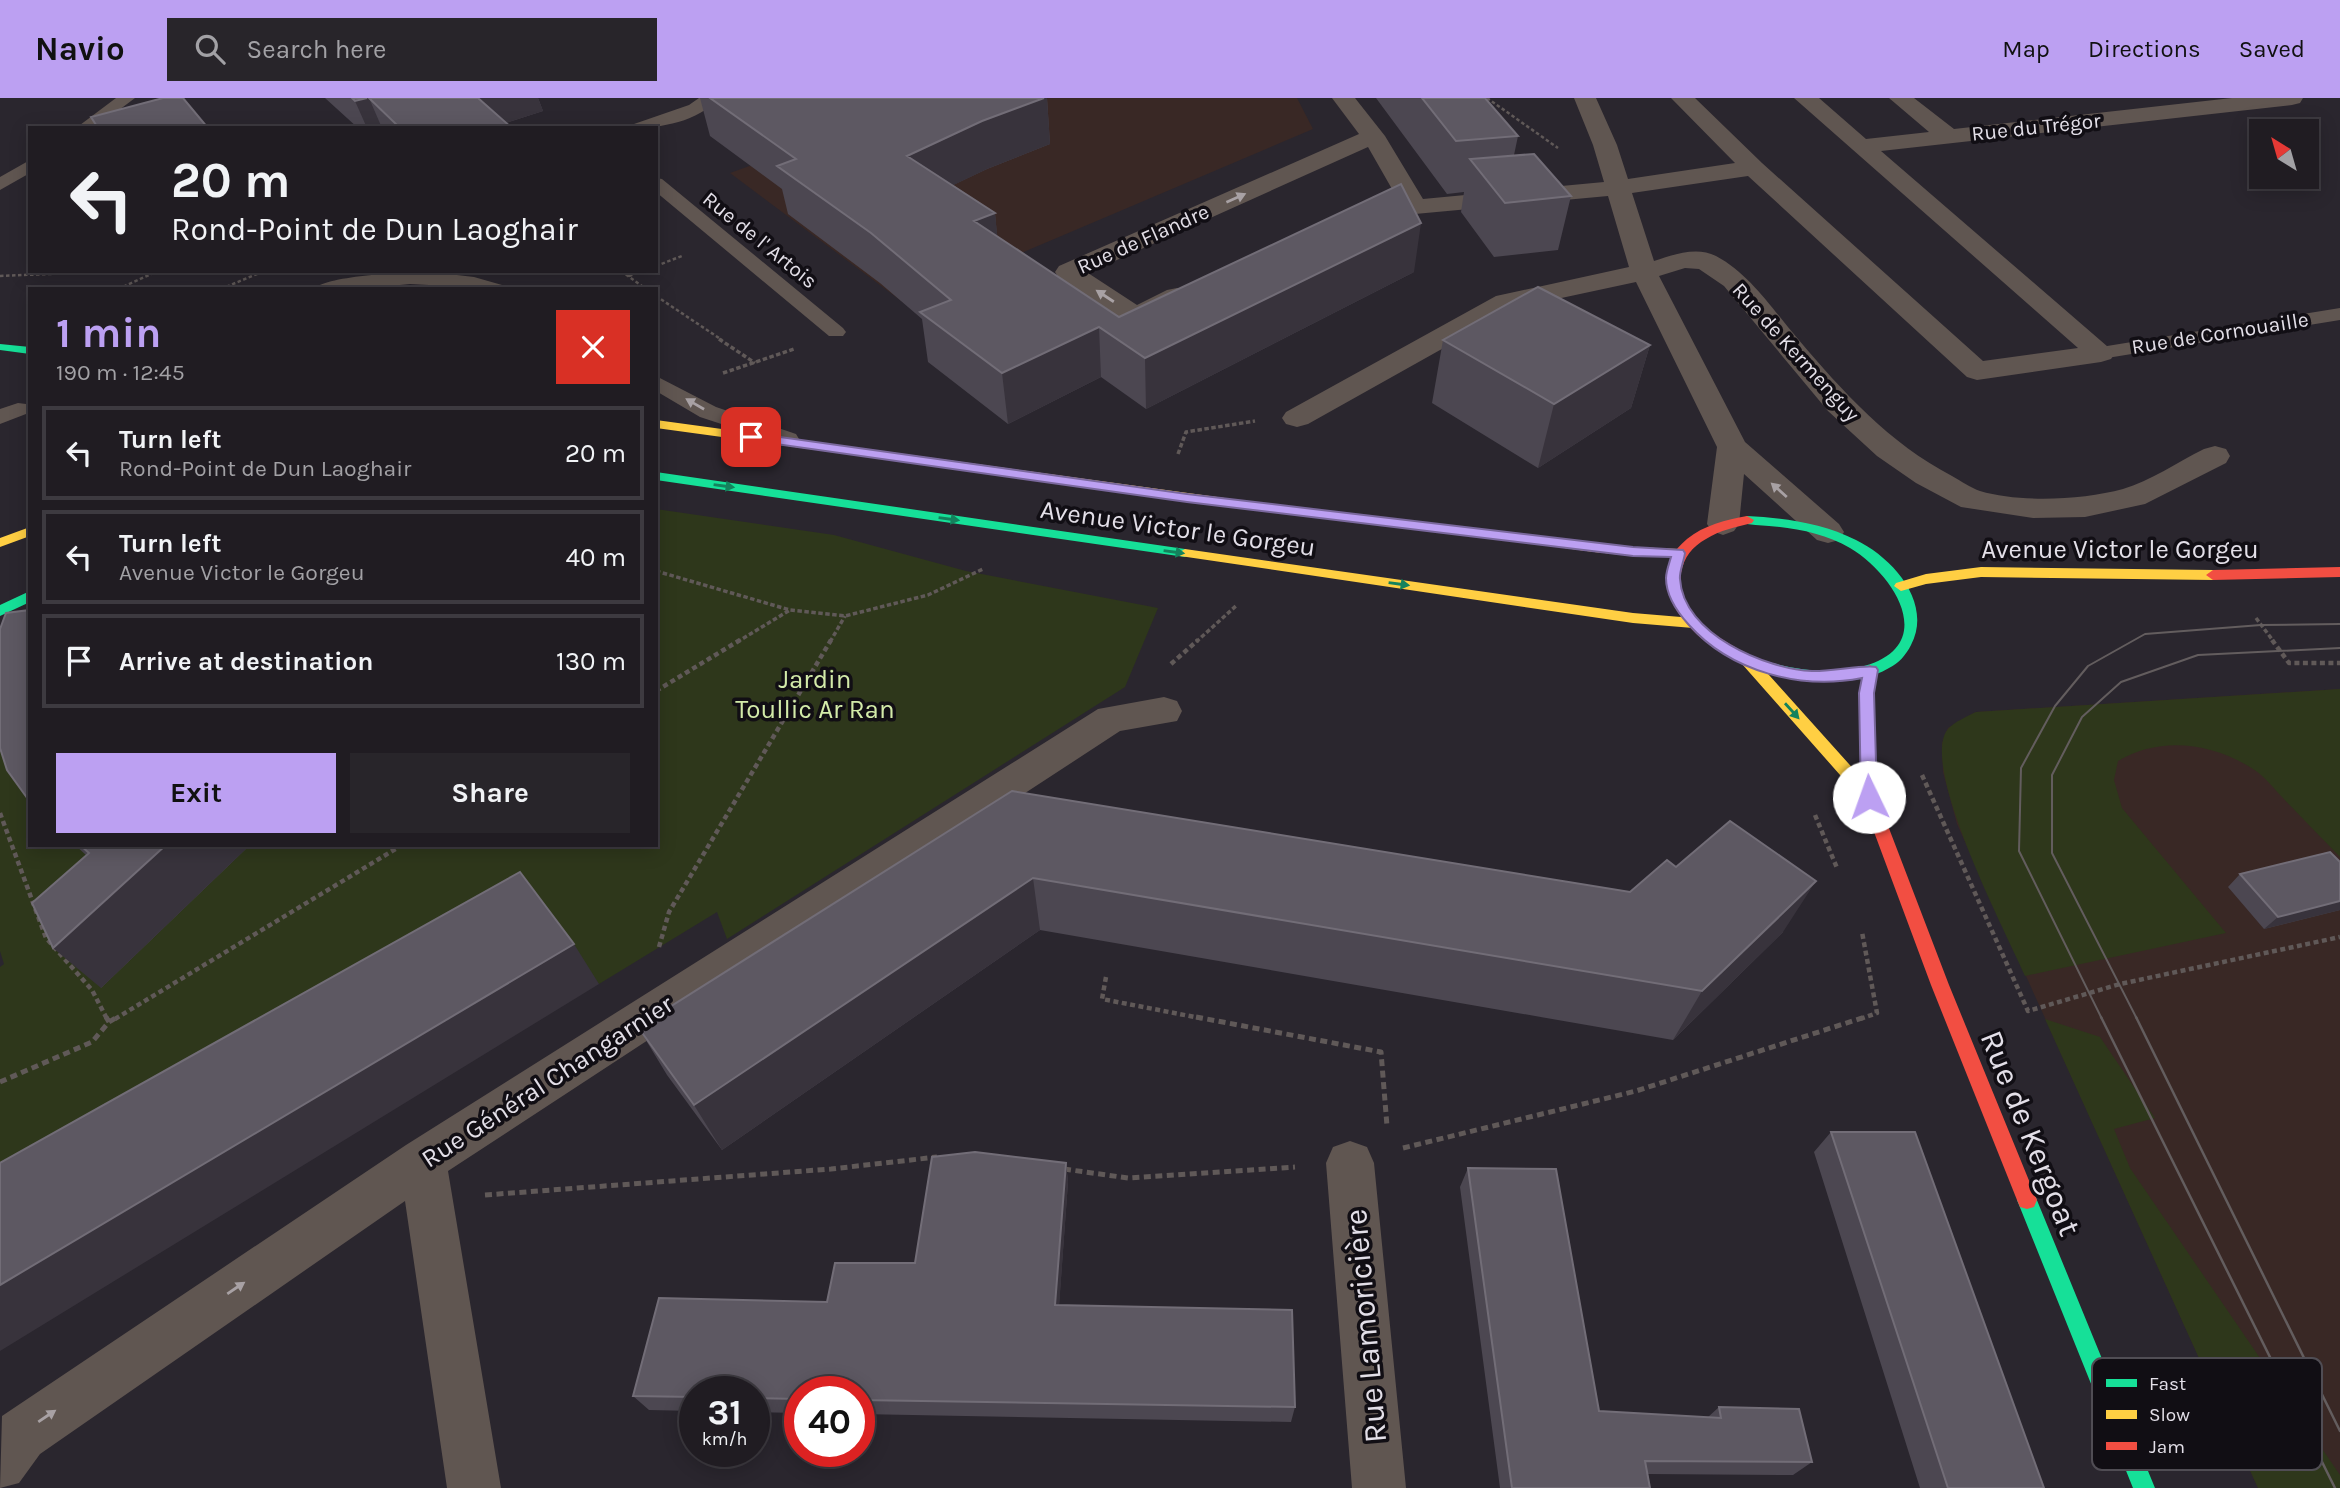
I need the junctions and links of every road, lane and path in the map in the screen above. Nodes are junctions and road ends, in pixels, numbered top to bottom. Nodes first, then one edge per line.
1 (127, 98) edge
2 (710, 98) edge
3 (1343, 98) edge
4 (1487, 98) edge
5 (1585, 98) edge
6 (1682, 98) edge
7 (1805, 98) edge
8 (1900, 98) edge
9 (2292, 98) edge
10 (87, 126) edge
11 (646, 126) edge
12 (1373, 136) junction
13 (1949, 136) junction
14 (1864, 146) junction
15 (1563, 152) dead end
16 (28, 166) edge
17 (1753, 168) junction
18 (0, 185) edge
19 (658, 185) edge
20 (1619, 188) junction
21 (1415, 207) junction
22 (1337, 224) edge
23 (1644, 272) junction
24 (73, 273) edge
25 (154, 273) edge
26 (259, 273) edge
27 (624, 273) edge
28 (636, 273) edge
29 (0, 276) edge
30 (628, 276) junction
31 (1198, 286) edge
32 (122, 287) edge
33 (226, 287) edge
34 (334, 287) edge
35 (488, 287) edge
36 (643, 287) edge
37 (658, 297) edge
38 (2340, 314) edge
39 (836, 332) joint
40 (0, 347) edge
41 (28, 351) edge
42 (2101, 353) junction
43 (756, 364) junction
44 (712, 376) dead end
45 (658, 383) edge
46 (1297, 418) joint
47 (658, 424) edge
48 (804, 444) junction
49 (1732, 447) junction
50 (2215, 456) dead end
51 (1174, 464) dead end
52 (658, 476) edge
53 (1723, 524) junction
54 (28, 532) edge
55 (1828, 532) junction
56 (0, 543) edge
57 (1678, 553) junction
58 (983, 569) dead end
59 (658, 572) edge
60 (2340, 572) edge
61 (1901, 586) junction
62 (28, 597) edge
63 (28, 605) edge
64 (1237, 605) dead end
65 (790, 610) junction
66 (0, 613) edge
67 (845, 616) junction
68 (1693, 623) junction
69 (2281, 650) dead end
70 (1747, 660) junction
71 (2340, 663) edge
72 (1870, 670) junction
73 (658, 690) edge
74 (1164, 711) dead end
75 (1111, 719) junction
76 (1919, 768) dead end
77 (1869, 797) junction
78 (1814, 812) dead end
79 (0, 813) edge
80 (399, 847) edge
81 (1839, 873) dead end
82 (1860, 921) dead end
83 (2340, 937) edge
84 (1106, 976) dead end
85 (109, 1022) junction
86 (637, 1023) junction
87 (0, 1082) edge
88 (950, 1156) edge
89 (1370, 1157) junction
90 (1059, 1168) edge
91 (426, 1180) junction
92 (2092, 1360) edge
93 (0, 1464) edge
94 (2137, 1470) edge
95 (472, 1487) edge
96 (1379, 1488) edge
97 (2144, 1488) edge

1 - 10 lane
2 - 11 lane
3 - 12 street
4 - 15 path
5 - 20 street
6 - 17 street
7 - 14 street
8 - 13 street
9 - 13 street, Rue du Trégor
12 - 21 street
31 -> 12 street, Rue de Flandre
13 - 14 street, Rue du Trégor
14 - 42 street
16 - 18 lane
17 - 20 street
17 - 42 street
19 - 39 lane, Rue de l' Artois
20 - 21 street
20 - 23 street
21 - 22 street
23 - 46 street, Rue de Kermenguy
23 - 49 street
23 - 50 street, Rue de Kermenguy
24 - 29 path
25 - 32 path
26 - 33 path
27 - 30 path
28 - 30 path
30 - 36 path
34 - 35 lane
37 - 43 path
38 - 42 lane, Rue de Cornouaille
39 - 43 path
40 - 41 main road
43 - 44 path
48 -> 45 lane
46 - 51 path
47 - 48 main road, Avenue Victor le Gorgeu
48 - 57 main road, Avenue Victor le Gorgeu
49 - 53 street
55 -> 49 street
52 -> 68 main road, Avenue Victor le Gorgeu
53 - 55 main road
53 - 57 main road
54 - 56 main road
55 - 61 main road
57 - 68 main road
58 - 67 path
59 - 65 path
60 - 61 main road, Avenue Victor le Gorgeu
61 - 72 main road
62 - 66 main road
63 - 66 lane
64 - 75 path
65 - 67 path
65 - 73 path
67 - 86 path
68 - 70 main road
69 - 71 path
70 - 72 main road
70 -> 77 main road, Rue de Kergoat
72 - 77 main road, Rue de Kergoat
74 - 75 street
75 - 86 street, Rue Général Changarnier
76 - 83 path
77 - 92 main road, Rue de Kergoat
78 - 81 path
79 - 85 path
80 - 85 path
82 - 89 path
84 - 89 path
85 - 87 path
86 - 91 street, Rue Général Changarnier
88 - 91 path
89 - 90 path
89 - 96 street, Rue Lamoricière
93 -> 91 street, Rue Général Changarnier
91 - 95 street
94 - 97 main road, Rue de Kergoat

